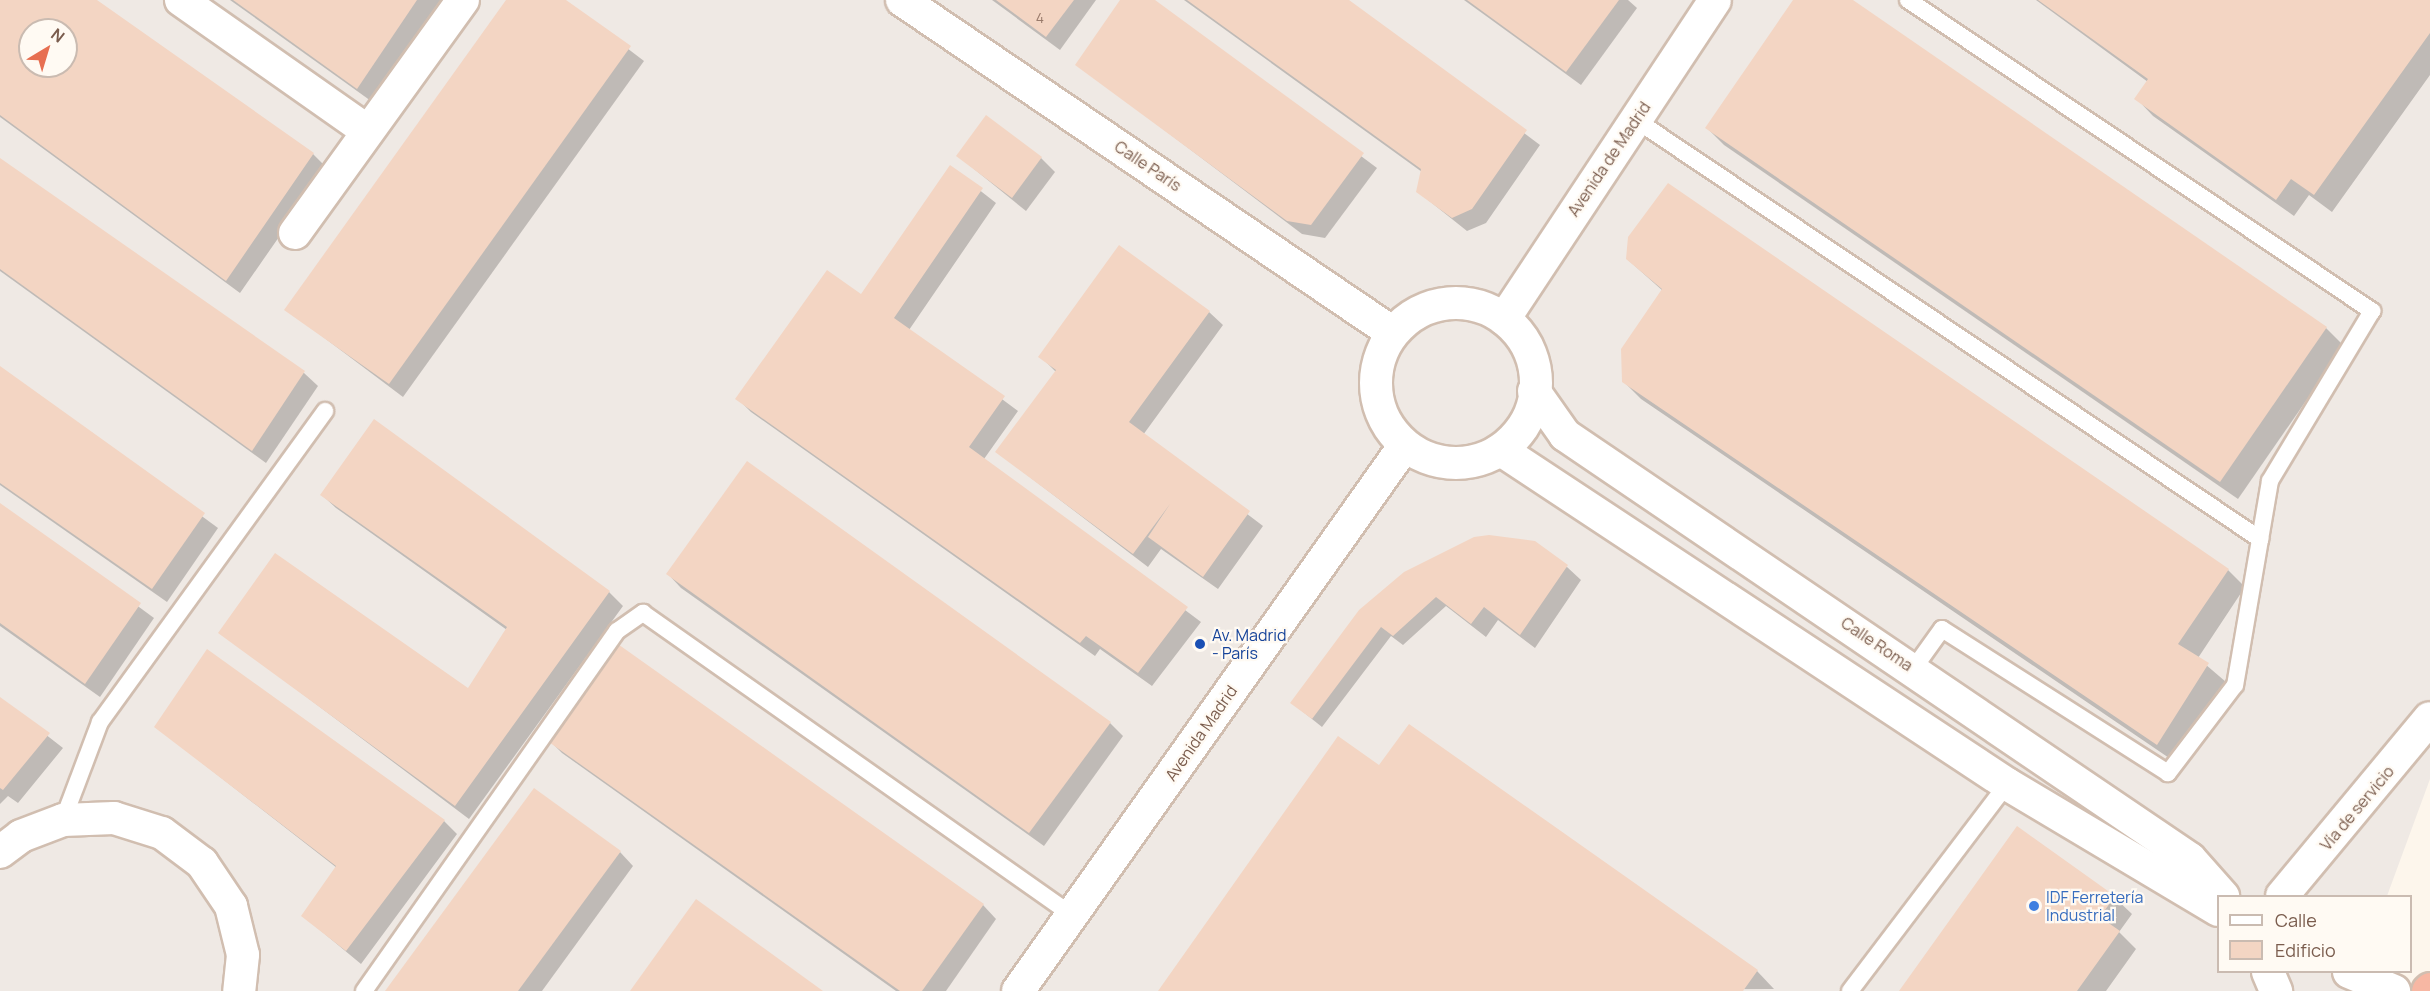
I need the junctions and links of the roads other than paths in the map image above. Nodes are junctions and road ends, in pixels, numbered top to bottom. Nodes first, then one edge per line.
1 (181, 0) edge
2 (463, 0) edge
3 (902, 0) edge
4 (1715, 0) edge
5 (1908, 0) edge
6 (1636, 120) junction
7 (366, 130) junction
8 (295, 233) dead end
9 (1504, 319) junction
10 (1393, 333) junction
11 (1534, 391) junction
12 (325, 411) dead end
13 (1405, 445) junction
14 (1501, 450) junction
15 (2260, 539) junction
16 (1914, 668) junction
17 (2430, 718) edge
18 (2007, 784) junction
19 (63, 820) junction
20 (0, 852) edge
21 (2221, 895) edge
22 (2284, 895) edge
23 (2217, 909) edge
24 (1072, 915) junction
25 (2268, 973) edge
26 (2351, 973) edge
27 (239, 991) edge
28 (364, 991) edge
29 (1018, 991) edge
30 (1850, 991) edge
31 (2276, 991) edge
32 (2394, 991) edge

1 - 7 street
2 - 7 street
3 - 10 street, Calle París
4 - 6 street, Avenida de Madrid
5 - 15 lane
6 - 9 street, Avenida de Madrid
6 - 15 lane
7 - 8 street
9 - 10 street
9 - 11 street
10 - 13 street
11 - 14 street
11 - 16 street, Calle Roma
12 - 19 lane
13 - 14 street
13 - 24 street, Avenida Madrid
14 - 18 street
15 - 16 lane
16 - 21 street, Calle Roma
17 - 22 street, Vía de servicio
18 - 23 street
18 - 30 lane
19 - 20 street
19 - 27 street
24 - 28 lane
24 - 29 street, Avenida Madrid
25 - 31 street
26 - 32 street

